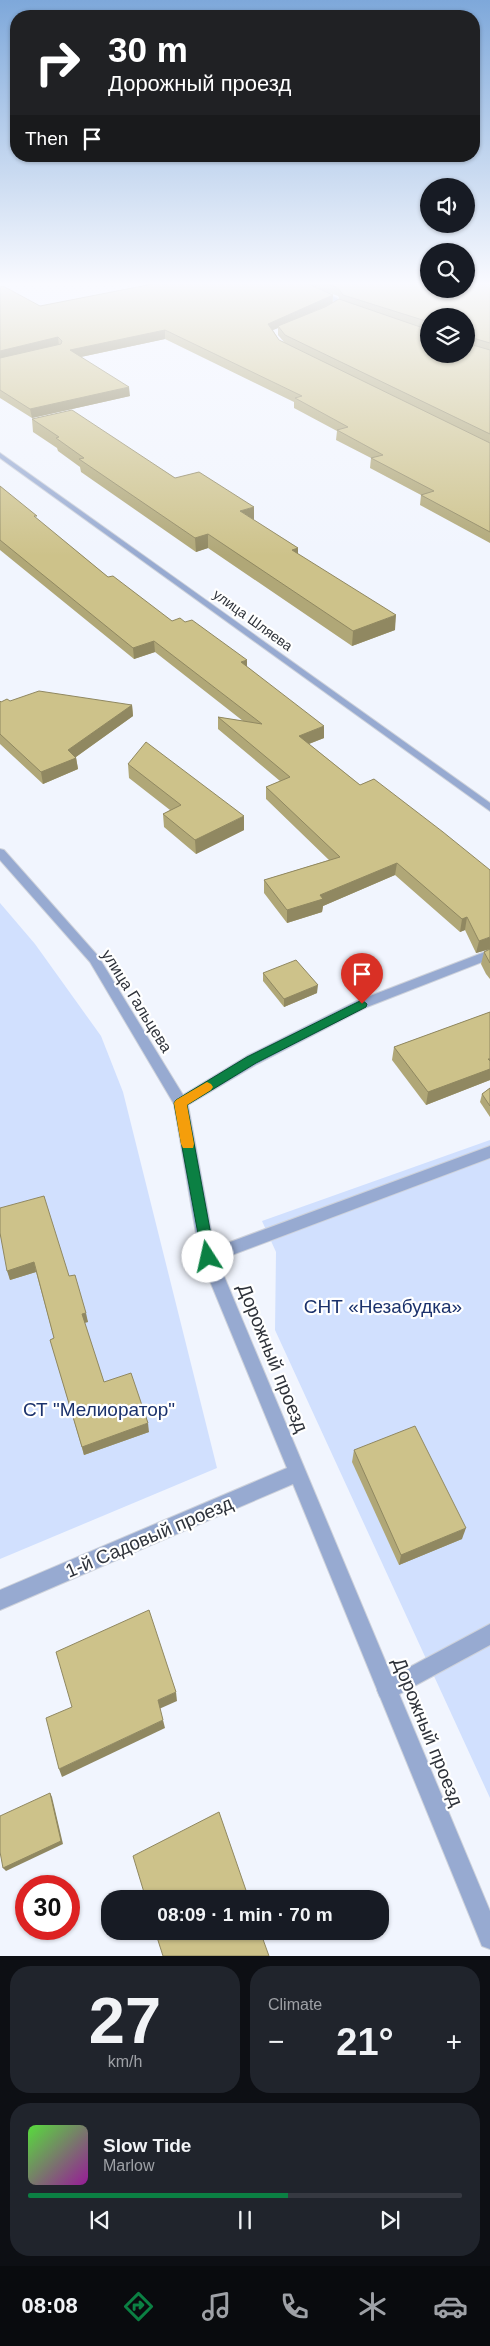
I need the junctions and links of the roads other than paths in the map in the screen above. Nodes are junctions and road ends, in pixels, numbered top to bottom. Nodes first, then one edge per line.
1 (0, 455) edge
2 (490, 808) edge
3 (0, 853) edge
4 (490, 954) edge
5 (181, 1103) junction
6 (490, 1152) edge
7 (208, 1257) junction
8 (297, 1473) junction
9 (0, 1600) edge
10 (490, 1634) edge
11 (388, 1690) junction
12 (490, 1938) edge

1 - 2 street, улица Шляева
3 - 5 street, улица Гальцева
4 - 5 street
5 - 7 street, Дорожный проезд
6 - 7 street
7 - 8 street, Дорожный проезд
8 - 9 street, 1-й Садовый проезд
8 - 11 street, Дорожный проезд
10 - 11 street
11 - 12 street, Дорожный проезд

